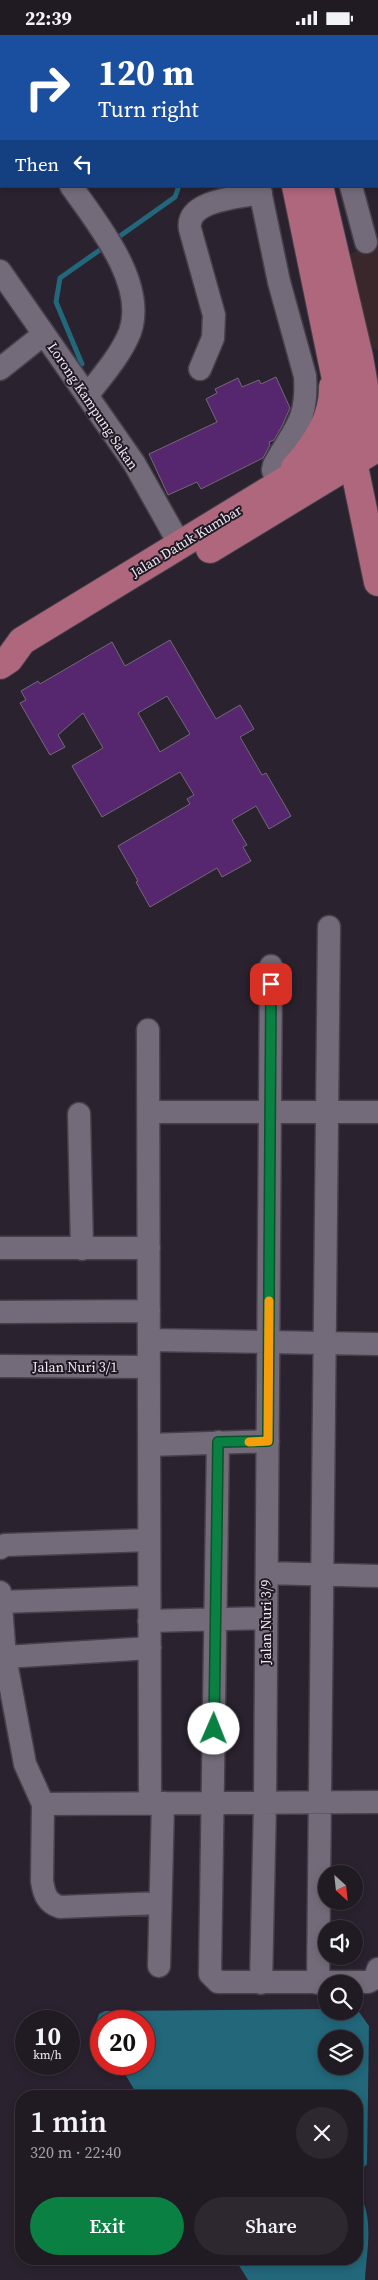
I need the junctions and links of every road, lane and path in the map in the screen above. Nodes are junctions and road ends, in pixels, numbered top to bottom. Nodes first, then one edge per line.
1 (71, 187) edge
2 (352, 187) edge
3 (304, 189) edge
4 (261, 194) edge
5 (372, 238) edge
6 (336, 259) junction
7 (0, 271) edge
8 (44, 334) junction
9 (359, 357) junction
10 (332, 364) junction
11 (0, 369) edge
12 (200, 369) dead end
13 (378, 379) edge
14 (87, 396) junction
15 (369, 445) edge
16 (278, 485) junction
17 (304, 492) junction
18 (365, 518) junction
19 (180, 545) junction
20 (378, 582) edge
21 (13, 661) edge
22 (329, 927) dead end
23 (271, 965) dead end
24 (148, 1030) dead end
25 (149, 1112) junction
26 (270, 1112) junction
27 (327, 1112) junction
28 (378, 1112) edge
29 (79, 1114) dead end
30 (0, 1248) edge
31 (149, 1248) junction
32 (82, 1249) junction
33 (149, 1311) junction
34 (0, 1312) edge
35 (149, 1340) junction
36 (268, 1342) junction
37 (325, 1343) junction
38 (378, 1344) edge
39 (0, 1366) edge
40 (149, 1367) junction
41 (268, 1441) junction
42 (218, 1442) junction
43 (149, 1445) junction
44 (149, 1540) junction
45 (0, 1548) edge
46 (267, 1573) junction
47 (322, 1574) junction
48 (378, 1576) edge
49 (0, 1597) edge
50 (150, 1597) junction
51 (266, 1618) junction
52 (216, 1619) junction
53 (149, 1621) junction
54 (150, 1648) junction
55 (5, 1657) junction
56 (378, 1802) edge
57 (156, 1803) junction
58 (214, 1803) junction
59 (265, 1803) junction
60 (320, 1803) junction
61 (43, 1804) junction
62 (160, 1903) junction
63 (159, 1966) dead end
64 (378, 1969) edge
65 (318, 1975) edge
66 (261, 1983) junction
67 (318, 1983) edge
68 (363, 1983) edge

1 - 14 street
2 - 5 street
3 - 4 street
3 - 6 main road
3 - 10 main road
4 - 12 street
4 - 16 street
5 - 6 street
6 - 9 main road
7 - 8 street, Lorong Kampung Sakan
8 - 11 street
8 - 14 street, Lorong Kampung Sakan
9 - 13 main road
9 - 15 main road
10 - 15 main road
10 - 16 main road
14 - 19 street, Lorong Kampung Sakan
15 - 16 main road, Jalan Datuk Kumbar
15 - 17 main road, Jalan Datuk Kumbar
15 - 18 main road
16 - 19 main road, Jalan Datuk Kumbar
17 - 18 main road
17 - 21 main road, Jalan Datuk Kumbar
18 - 20 main road
19 - 21 main road, Jalan Datuk Kumbar
22 - 27 street
23 - 26 street, Jalan Nuri 3/9
24 - 25 street
25 - 26 street
25 - 31 street
26 - 27 street
26 - 36 street, Jalan Nuri 3/9
27 - 28 street
27 - 37 street
29 - 32 street
30 - 32 street
31 - 32 street
31 - 33 street
33 - 34 street
33 - 35 street
35 - 36 street
35 - 40 street
36 - 37 street
36 - 41 street, Jalan Nuri 3/9
37 - 38 street
37 - 47 street
39 - 40 street, Jalan Nuri 3/1
40 - 43 street
41 - 42 street
41 - 46 street, Jalan Nuri 3/9
42 - 43 street
42 - 52 street
43 - 44 street
44 - 45 street
44 - 50 street
46 - 47 street
46 - 51 street, Jalan Nuri 3/9
47 - 48 street
47 - 60 street
49 - 50 street
49 - 55 street
50 - 53 street
51 - 52 street
51 - 59 street, Jalan Nuri 3/9
52 - 53 street
52 - 58 street
53 - 54 street
54 - 55 street
54 - 57 street
55 - 61 street
56 - 60 street
57 - 58 street
57 - 61 street
57 - 62 street
58 - 59 street
58 - 66 street
59 - 60 street
59 - 66 street, Jalan Nuri 3/9
60 - 65 street
61 - 62 street
62 - 63 street
64 - 68 street
66 - 67 street

